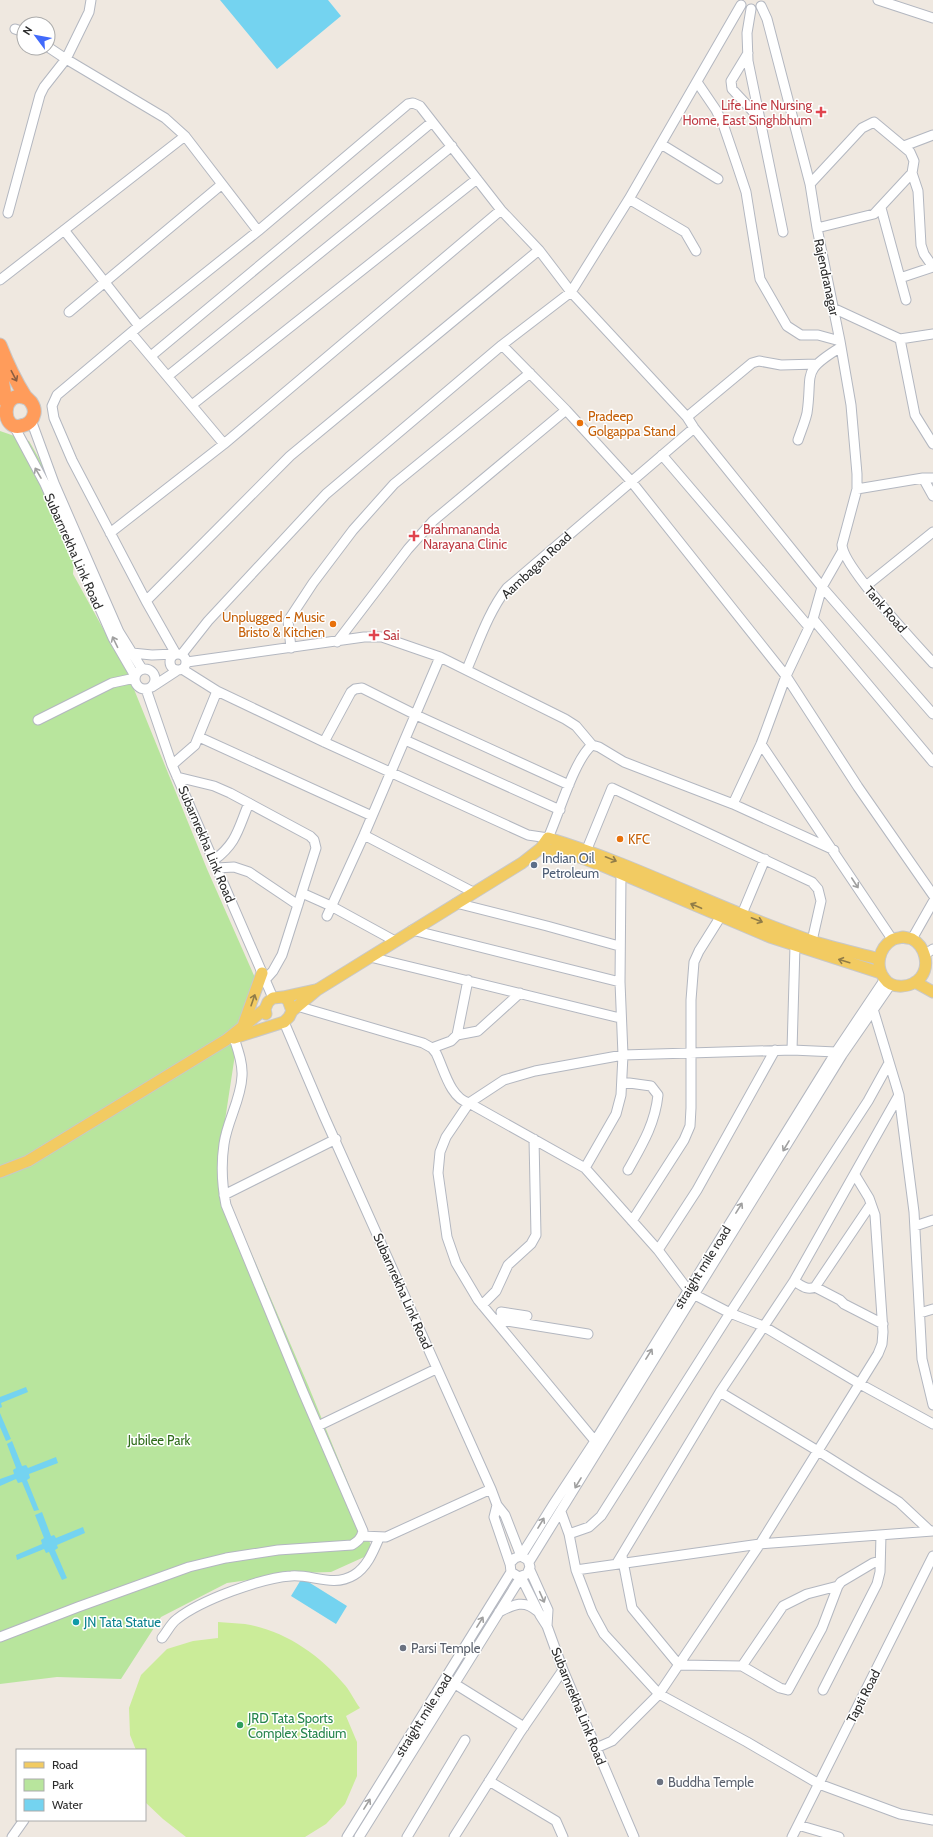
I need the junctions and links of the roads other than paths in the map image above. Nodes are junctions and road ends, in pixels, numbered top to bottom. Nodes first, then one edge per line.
1 (91, 0) edge
2 (878, 0) edge
3 (910, 0) edge
4 (739, 3) edge
5 (763, 3) edge
6 (751, 9) junction
7 (907, 9) junction
8 (933, 18) edge
9 (56, 52) edge
10 (748, 53) junction
11 (66, 59) junction
12 (697, 82) junction
13 (760, 119) junction
14 (432, 122) junction
15 (933, 135) edge
16 (184, 136) junction
17 (661, 144) junction
18 (452, 146) junction
19 (904, 146) junction
20 (912, 173) junction
21 (477, 179) junction
22 (718, 179) dead end
23 (810, 184) junction
24 (221, 185) junction
25 (629, 199) junction
26 (881, 208) junction
27 (501, 210) junction
28 (8, 213) dead end
29 (816, 228) junction
30 (64, 230) junction
31 (258, 231) junction
32 (783, 232) dead end
33 (539, 250) junction
34 (696, 251) dead end
35 (933, 267) edge
36 (900, 278) junction
37 (0, 280) edge
38 (106, 282) junction
39 (571, 292) junction
40 (906, 300) dead end
41 (833, 308) junction
42 (69, 312) dead end
43 (140, 326) junction
44 (131, 333) junction
45 (933, 334) edge
46 (900, 339) junction
47 (841, 344) junction
48 (502, 345) junction
49 (2, 350) edge
50 (151, 356) junction
51 (817, 364) junction
52 (0, 368) edge
53 (530, 373) junction
54 (168, 376) junction
55 (26, 398) junction
56 (3, 405) edge
57 (192, 406) junction
58 (566, 410) junction
59 (686, 417) junction
60 (31, 420) junction
61 (7, 424) edge
62 (694, 428) junction
63 (798, 440) dead end
64 (224, 444) junction
65 (933, 444) edge
66 (662, 455) junction
67 (923, 478) junction
68 (933, 478) edge
69 (631, 481) junction
70 (857, 489) junction
71 (933, 496) edge
72 (933, 532) edge
73 (110, 533) junction
74 (842, 552) junction
75 (866, 586) junction
76 (822, 588) junction
77 (146, 601) junction
78 (811, 623) junction
79 (337, 642) junction
80 (291, 648) junction
81 (132, 653) junction
82 (440, 657) junction
83 (180, 661) junction
84 (933, 663) edge
85 (142, 669) junction
86 (468, 669) junction
87 (786, 676) junction
88 (135, 677) junction
89 (148, 689) junction
90 (217, 691) junction
91 (933, 714) edge
92 (416, 715) junction
93 (38, 720) dead end
94 (199, 737) junction
95 (405, 740) junction
96 (324, 742) junction
97 (761, 744) junction
98 (592, 745) junction
99 (933, 762) edge
100 (172, 765) junction
101 (391, 774) junction
102 (177, 777) junction
103 (569, 785) junction
104 (249, 803) junction
105 (733, 804) junction
106 (560, 810) junction
107 (372, 816) junction
108 (364, 835) junction
109 (528, 835) junction
110 (548, 838) junction
111 (541, 848) junction
112 (587, 850) junction
113 (834, 850) junction
114 (765, 859) junction
115 (215, 864) junction
116 (621, 875) junction
117 (473, 892) junction
118 (302, 893) junction
119 (933, 895) edge
120 (933, 902) edge
121 (456, 903) junction
122 (298, 905) junction
123 (331, 906) junction
124 (742, 914) junction
125 (327, 916) dead end
126 (720, 916) junction
127 (412, 930) junction
128 (912, 939) junction
129 (892, 940) junction
130 (396, 941) junction
131 (812, 941) junction
132 (619, 946) junction
133 (795, 946) junction
134 (929, 952) edge
135 (370, 956) junction
136 (879, 959) junction
137 (929, 970) edge
138 (264, 976) junction
139 (886, 979) junction
140 (468, 980) junction
141 (620, 982) junction
142 (915, 982) junction
143 (317, 990) junction
144 (933, 992) edge
145 (520, 993) junction
146 (278, 997) junction
147 (265, 1009) junction
148 (294, 1009) junction
149 (873, 1009) junction
150 (620, 1018) junction
151 (281, 1022) junction
152 (243, 1026) junction
153 (457, 1035) junction
154 (230, 1039) junction
155 (432, 1048) junction
156 (775, 1050) junction
157 (792, 1050) junction
158 (836, 1052) junction
159 (691, 1053) junction
160 (623, 1055) junction
161 (889, 1063) junction
162 (622, 1082) junction
163 (899, 1095) junction
164 (468, 1103) junction
165 (336, 1139) junction
166 (534, 1139) junction
167 (585, 1168) junction
168 (628, 1170) dead end
169 (0, 1172) edge
170 (855, 1175) junction
171 (224, 1195) junction
172 (871, 1204) junction
173 (632, 1220) junction
174 (933, 1220) edge
175 (915, 1226) junction
176 (658, 1250) junction
177 (794, 1281) junction
178 (815, 1287) junction
179 (692, 1293) junction
180 (482, 1305) junction
181 (933, 1309) edge
182 (730, 1313) junction
183 (920, 1313) junction
184 (498, 1316) junction
185 (527, 1316) dead end
186 (883, 1324) junction
187 (763, 1326) junction
188 (588, 1334) dead end
189 (436, 1369) junction
190 (860, 1384) junction
191 (720, 1392) junction
192 (933, 1405) edge
193 (933, 1424) edge
194 (318, 1426) junction
195 (595, 1441) junction
196 (818, 1451) junction
197 (491, 1489) junction
198 (496, 1505) junction
199 (561, 1512) junction
200 (931, 1531) edge
201 (569, 1534) junction
202 (881, 1535) junction
203 (362, 1536) junction
204 (379, 1538) junction
205 (760, 1544) junction
206 (521, 1556) junction
207 (933, 1556) edge
208 (621, 1561) junction
209 (880, 1561) junction
210 (529, 1566) junction
211 (511, 1568) junction
212 (576, 1570) junction
213 (521, 1577) junction
214 (838, 1586) junction
215 (538, 1611) junction
216 (499, 1612) junction
217 (547, 1626) junction
218 (0, 1637) edge
219 (162, 1638) dead end
220 (679, 1665) junction
221 (742, 1666) junction
222 (563, 1670) junction
223 (455, 1684) junction
224 (823, 1690) dead end
225 (659, 1694) junction
226 (524, 1727) junction
227 (465, 1740) dead end
228 (596, 1748) junction
229 (489, 1781) junction
230 (819, 1784) junction
231 (933, 1820) edge
232 (23, 1821) edge
233 (798, 1825) junction
234 (12, 1837) edge
235 (347, 1837) edge
236 (359, 1837) edge
237 (407, 1837) edge
238 (454, 1837) edge
239 (563, 1837) edge
240 (634, 1837) edge
241 (792, 1837) edge
242 (839, 1837) edge

1 - 11 street
2 - 7 street
3 - 7 street
4 - 6 street
4 - 12 street
5 - 6 street
5 - 23 street, Rajendranagar
6 - 10 street
7 - 8 street
9 - 11 street
10 - 13 street
10 - 13 street
11 - 16 street
11 - 28 street
12 - 17 street
12 - 47 street
13 - 32 street
14 - 18 street
14 - 31 street
14 - 50 street
15 - 19 street
16 - 24 street
16 - 30 street
17 - 22 street
17 - 25 street
18 - 21 street
18 - 54 street
19 - 20 street
19 - 23 street
20 - 26 street
20 - 35 street
21 - 27 street
21 - 57 street
23 - 29 street, Rajendranagar
24 - 31 street
24 - 38 street
25 - 34 street
25 - 39 street
26 - 29 street
26 - 36 street
27 - 33 street
27 - 64 street
29 - 41 street, Rajendranagar
30 - 37 street
30 - 38 street
31 - 43 street
33 - 39 street
33 - 77 street
35 - 36 street
36 - 40 street
38 - 42 street
38 - 43 street
39 - 48 street
39 - 59 street
41 - 46 street
41 - 47 street, Rajendranagar
43 - 44 street
44 - 50 street
44 - 73 street
45 - 46 street
46 - 65 street
47 - 51 street
47 - 70 street, Rajendranagar
48 - 53 street
48 - 83 street
49 -> 55 highway
50 - 54 street
51 - 59 street
51 - 63 street
52 - 56 highway
53 - 58 street
53 - 80 street
54 - 57 street
55 - 56 highway
55 - 60 highway
56 - 61 highway
57 - 64 street
58 - 69 street
58 - 79 street
59 - 62 street
60 - 61 highway
60 - 81 street, Subarnrekha Link Road
88 -> 61 street, Subarnrekha Link Road
62 - 66 street, Aambagan Road
62 - 76 street
64 - 73 street
66 - 69 street, Aambagan Road
66 - 78 street
67 - 68 street
67 - 70 street
67 - 71 street
69 - 86 street, Aambagan Road
69 - 87 street
70 - 74 street, Rajendranagar
72 - 75 street
73 - 77 street
74 - 75 street, Tank Road
74 - 76 street, Rajendranagar
75 - 84 street, Tank Road
76 - 78 street, Rajendranagar
76 - 91 street
77 - 83 street
78 - 87 street, Rajendranagar
78 - 99 street
79 - 80 street
79 - 82 street
80 - 83 street
81 - 83 street
81 - 85 street, Subarnrekha Link Road
82 - 86 street
82 - 92 street
83 - 89 street
83 - 90 street
85 - 88 street
85 - 89 street, Subarnrekha Link Road
86 - 98 street
87 - 97 street, Rajendranagar
87 - 119 street
88 - 89 street, Subarnrekha Link Road
88 - 93 street
89 - 100 street, Subarnrekha Link Road
90 - 94 street
90 - 96 street
92 - 95 street
92 - 96 street
92 - 103 street
94 - 100 street
94 - 107 street
95 - 101 street
95 - 106 street
96 - 101 street
97 - 105 street, Rajendranagar
97 - 113 street
98 - 103 street
98 - 105 street
100 - 102 street, Subarnrekha Link Road
101 - 107 street
101 - 109 street
102 - 104 street
102 - 115 street, Subarnrekha Link Road
103 - 106 street
104 - 115 street
104 - 118 street
105 - 113 street
106 - 110 street
107 - 108 street
108 - 117 street
108 - 123 street
109 - 110 street
109 - 111 street
110 - 111 main road
110 - 112 main road
111 - 116 main road
111 - 117 main road
112 - 114 street
112 -> 124 main road
113 -> 129 street
114 - 124 street
114 - 131 street
115 - 122 street
115 - 138 street, Subarnrekha Link Road
126 -> 116 main road
116 - 132 street
117 - 121 main road
118 - 122 street
118 - 123 street
120 - 128 street
121 - 127 main road
121 - 132 street
122 - 138 street
123 - 125 street
123 - 130 street
124 -> 131 main road
126 - 133 main road
126 - 159 street
127 - 130 main road
127 - 141 street
128 - 129 main road
128 - 134 main road
129 - 136 main road
130 - 135 main road
131 - 136 main road
132 - 141 street
139 -> 133 main road
133 - 157 street
134 - 137 main road
135 - 140 street
135 - 143 main road
136 - 139 main road
137 - 142 main road
138 - 146 street, Subarnrekha Link Road
152 -> 138 main road
139 - 142 main road
139 - 149 street, straight mile road
139 - 158 street, straight mile road
140 - 145 street
140 - 153 street
141 - 150 street
142 - 144 main road
143 - 146 main road
143 - 148 main road
145 - 150 street
145 - 153 street
146 - 147 main road
146 - 148 main road
147 - 151 main road
147 - 152 main road
148 - 151 main road
148 - 155 street
149 - 161 street
149 -> 179 street, straight mile road
150 - 160 street
151 - 154 main road
151 - 165 street, Subarnrekha Link Road
152 - 154 main road
153 - 155 street
154 - 169 main road
154 - 171 street
155 - 164 street
156 - 157 street
156 - 159 street
156 - 176 street
157 - 158 street
179 -> 158 street, straight mile road
159 - 160 street
159 - 173 street
160 - 162 street
160 - 164 street
161 - 163 street
161 - 182 street
162 - 167 street
162 - 168 street
163 - 170 street
163 - 175 street
164 - 166 street
164 - 180 street
165 - 171 street
165 - 189 street, Subarnrekha Link Road
166 - 167 street
166 - 180 street
167 - 173 street
170 - 172 street
170 - 177 street
171 - 194 street
172 - 178 street
172 - 186 street
173 - 176 street
174 - 175 street
175 - 183 street
176 - 179 street
177 - 178 street
177 - 187 street
178 - 186 street
179 - 182 street
195 -> 179 street, straight mile road
179 -> 199 street, straight mile road
180 - 184 street
181 - 183 street
182 - 187 street
182 - 201 street
183 - 192 street
184 - 185 street
184 - 188 street
184 - 195 street
186 - 190 street
187 - 190 street
187 - 191 street
189 - 194 street
189 - 197 street, Subarnrekha Link Road
190 - 193 street
190 - 196 street
191 - 196 street
191 - 208 street
194 - 203 street
206 -> 195 street, straight mile road
196 - 200 street
196 - 205 street
197 - 198 street, Subarnrekha Link Road
197 - 204 street
198 - 206 street
198 - 211 street, Subarnrekha Link Road
199 - 201 street
199 - 210 street, straight mile road
200 - 202 street
201 - 212 street
202 - 205 street
202 - 209 street
203 - 204 street
203 - 218 street
204 - 219 street
205 - 208 street
205 - 220 street
206 - 210 street
206 - 211 street, straight mile road
207 - 230 street, Tapti Road
208 - 212 street
208 - 220 street
209 - 214 street
209 - 224 street
210 - 213 street, straight mile road
210 -> 217 street
211 - 213 street
235 -> 211 street, straight mile road
212 - 225 street
213 - 215 street, Subarnrekha Link Road
213 - 216 street, straight mile road
214 - 221 street
214 - 221 street
215 - 216 street
215 - 217 street, Subarnrekha Link Road
216 - 223 street, straight mile road
217 - 222 street, Subarnrekha Link Road
220 - 221 street
220 - 225 street
222 - 226 street
222 - 228 street, Subarnrekha Link Road
223 - 226 street
223 - 236 street, straight mile road
225 - 228 street
225 - 230 street
226 - 229 street
227 - 237 street
228 - 240 street, Subarnrekha Link Road
229 - 238 street
229 - 239 street
230 - 231 street
230 - 233 street, Tapti Road
232 - 234 street
233 - 241 street, Tapti Road
233 - 242 street

